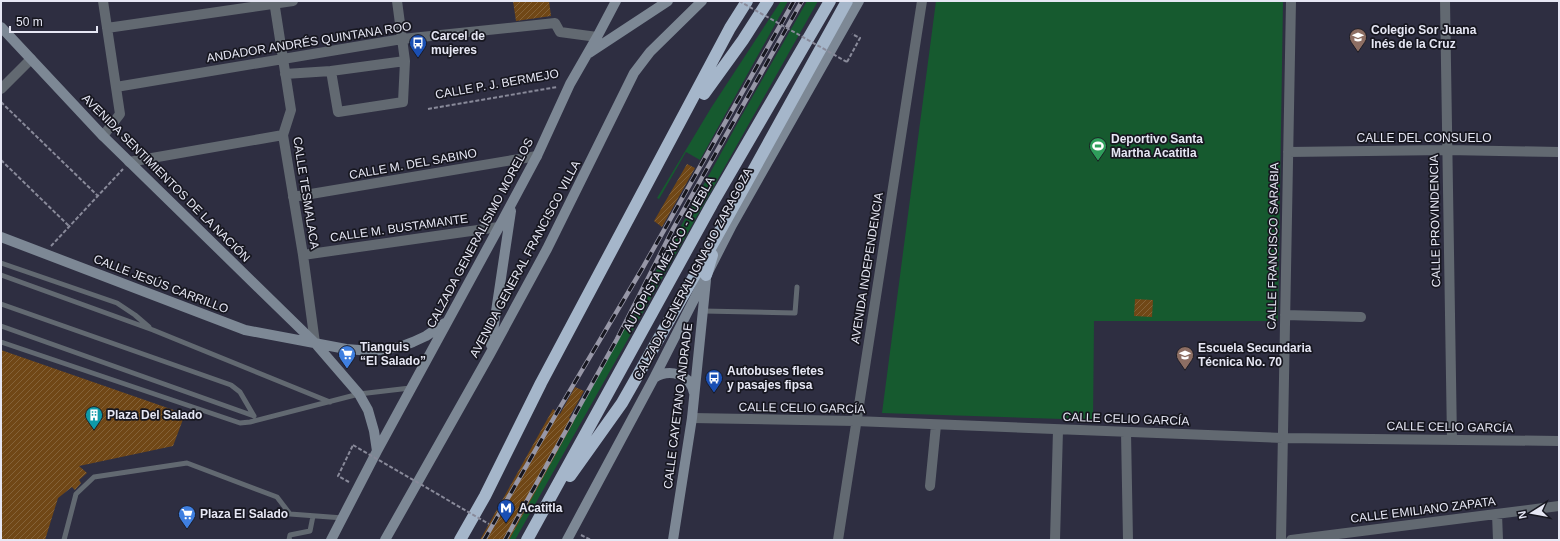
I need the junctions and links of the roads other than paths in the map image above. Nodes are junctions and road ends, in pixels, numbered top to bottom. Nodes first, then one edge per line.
1 (103, 1) edge
2 (293, 1) edge
3 (397, 1) edge
4 (616, 1) edge
5 (668, 1) edge
6 (702, 1) edge
7 (747, 1) edge
8 (768, 1) edge
9 (847, 1) edge
10 (859, 1) edge
11 (922, 1) edge
12 (1291, 1) edge
13 (1445, 1) edge
14 (274, 2) edge
15 (829, 2) edge
16 (1, 27) edge
17 (107, 28) junction
18 (597, 37) junction
19 (402, 39) junction
20 (587, 54) junction
21 (31, 59) junction
22 (283, 59) junction
23 (405, 61) junction
24 (331, 71) junction
25 (285, 74) junction
26 (116, 87) junction
27 (1, 89) edge
28 (678, 129) junction
29 (283, 135) junction
30 (103, 136) junction
31 (1447, 150) junction
32 (1288, 152) junction
33 (1559, 152) edge
34 (537, 156) junction
35 (129, 162) junction
36 (293, 197) junction
37 (512, 203) junction
38 (499, 227) junction
39 (717, 236) junction
40 (1, 237) edge
41 (303, 255) junction
42 (1, 263) edge
43 (1, 275) edge
44 (706, 275) junction
45 (797, 287) dead end
46 (1, 304) edge
47 (703, 311) junction
48 (1285, 315) junction
49 (1361, 317) dead end
50 (450, 319) junction
51 (1, 326) edge
52 (153, 330) junction
53 (1, 342) edge
54 (315, 344) junction
55 (490, 354) junction
56 (654, 378) junction
57 (411, 388) junction
58 (359, 394) junction
59 (695, 395) junction
60 (330, 402) junction
61 (254, 416) junction
62 (692, 418) junction
63 (263, 419) junction
64 (855, 421) junction
65 (936, 424) junction
66 (1058, 430) junction
67 (1126, 432) junction
68 (1283, 438) junction
69 (1452, 440) junction
70 (1559, 441) edge
71 (377, 452) junction
72 (930, 486) dead end
73 (1559, 506) edge
74 (1497, 514) junction
75 (313, 516) junction
76 (343, 518) junction
77 (536, 522) junction
78 (64, 540) edge
79 (289, 540) edge
80 (331, 540) edge
81 (385, 540) edge
82 (460, 540) edge
83 (527, 540) edge
84 (567, 540) edge
85 (673, 540) edge
86 (838, 540) edge
87 (1055, 540) edge
88 (1128, 540) edge
89 (1281, 540) edge
90 (1291, 540) edge
91 (1498, 540) edge

1 - 17 street
2 - 14 street
3 - 19 street
4 - 18 street, CALZADA GENERALÍSIMO MORELOS
5 - 20 street
6 - 55 street, AVENIDA GENERAL FRANCISCO VILLA
7 - 28 highway
8 - 28 highway
9 - 39 highway, CALZADA GENERAL IGNACIO ZARAGOZA
10 - 44 street, CALZADA GENERAL IGNACIO ZARAGOZA
11 - 64 street, AVENIDA INDEPENDENCIA
12 - 32 street, CALLE FRANCISCO SARABIA
13 - 31 street, CALLE PROVINDENCIA
14 - 17 street
14 - 22 street, CALLE TESMALACA
15 - 77 highway, AUTOPISTA MÉXICO - PUEBLA
16 - 21 street, AVENIDA SENTIMIENTOS DE LA NACIÓN
17 - 26 street
18 - 19 street, ANDADOR ANDRÉS QUINTANA ROO
18 - 20 street, CALZADA GENERALÍSIMO MORELOS
19 - 22 street, ANDADOR ANDRÉS QUINTANA ROO
19 - 23 street
20 - 34 street, CALZADA GENERALÍSIMO MORELOS
21 - 27 street
21 - 30 street, AVENIDA SENTIMIENTOS DE LA NACIÓN
22 - 25 street, CALLE TESMALACA
22 - 26 street, ANDADOR ANDRÉS QUINTANA ROO
23 - 24 street
23 - 24 street
24 - 25 street
25 - 29 street, CALLE TESMALACA
26 - 30 street
28 - 82 highway
29 - 35 street
29 - 36 street, CALLE TESMALACA
30 - 35 street, AVENIDA SENTIMIENTOS DE LA NACIÓN
31 - 32 street, CALLE DEL CONSUELO
31 - 33 street, CALLE DEL CONSUELO
31 - 69 street, CALLE PROVINDENCIA
32 - 48 street, CALLE FRANCISCO SARABIA
34 - 36 street, CALLE M. DEL SABINO
34 - 37 street, CALZADA GENERALÍSIMO MORELOS
35 - 54 street, AVENIDA SENTIMIENTOS DE LA NACIÓN
36 - 41 street, CALLE TESMALACA
37 - 38 street, CALZADA GENERALÍSIMO MORELOS
37 - 55 street
38 - 41 street, CALLE M. BUSTAMANTE
38 - 50 street, CALZADA GENERALÍSIMO MORELOS
39 - 44 highway
39 - 77 highway
40 - 54 street, CALLE JESÚS CARRILLO
41 - 54 street, CALLE TESMALACA
42 - 52 lane
43 - 52 lane
44 - 47 street, CALLE CAYETANO ANDRADE
44 - 56 street, CALZADA GENERAL IGNACIO ZARAGOZA
45 - 47 lane
46 - 61 lane
47 - 59 street, CALLE CAYETANO ANDRADE
48 - 49 street
48 - 68 street, CALLE FRANCISCO SARABIA
50 - 54 street
50 - 57 street, CALZADA GENERALÍSIMO MORELOS
51 - 61 lane
52 - 60 lane
53 - 63 lane
54 - 58 street, AVENIDA SENTIMIENTOS DE LA NACIÓN
55 - 81 street, AVENIDA GENERAL FRANCISCO VILLA
56 - 59 street
56 - 84 street, CALZADA GENERAL IGNACIO ZARAGOZA
57 - 58 lane
57 - 71 street, CALZADA GENERALÍSIMO MORELOS
58 - 60 lane
58 - 71 street, AVENIDA SENTIMIENTOS DE LA NACIÓN
59 - 62 street, CALLE CAYETANO ANDRADE
60 - 63 lane
61 - 63 lane
62 - 64 street, CALLE CELIO GARCÍA
62 - 85 street, CALLE CAYETANO ANDRADE
64 - 65 street, CALLE CELIO GARCÍA
64 - 86 street, AVENIDA INDEPENDENCIA
65 - 66 street, CALLE CELIO GARCÍA
65 - 72 street
66 - 67 street, CALLE CELIO GARCÍA
66 - 87 street
67 - 68 street, CALLE CELIO GARCÍA
67 - 88 street
68 - 69 street, CALLE CELIO GARCÍA
68 - 89 street, CALLE FRANCISCO SARABIA
69 - 70 street, CALLE CELIO GARCÍA
71 - 76 street, CALZADA GENERALÍSIMO MORELOS
73 - 74 street, CALLE EMILIANO ZAPATA
74 - 90 street, CALLE EMILIANO ZAPATA
74 - 91 street
75 - 76 lane
75 - 78 lane
75 - 79 lane
76 - 80 street, CALZADA GENERALÍSIMO MORELOS
77 - 83 highway

